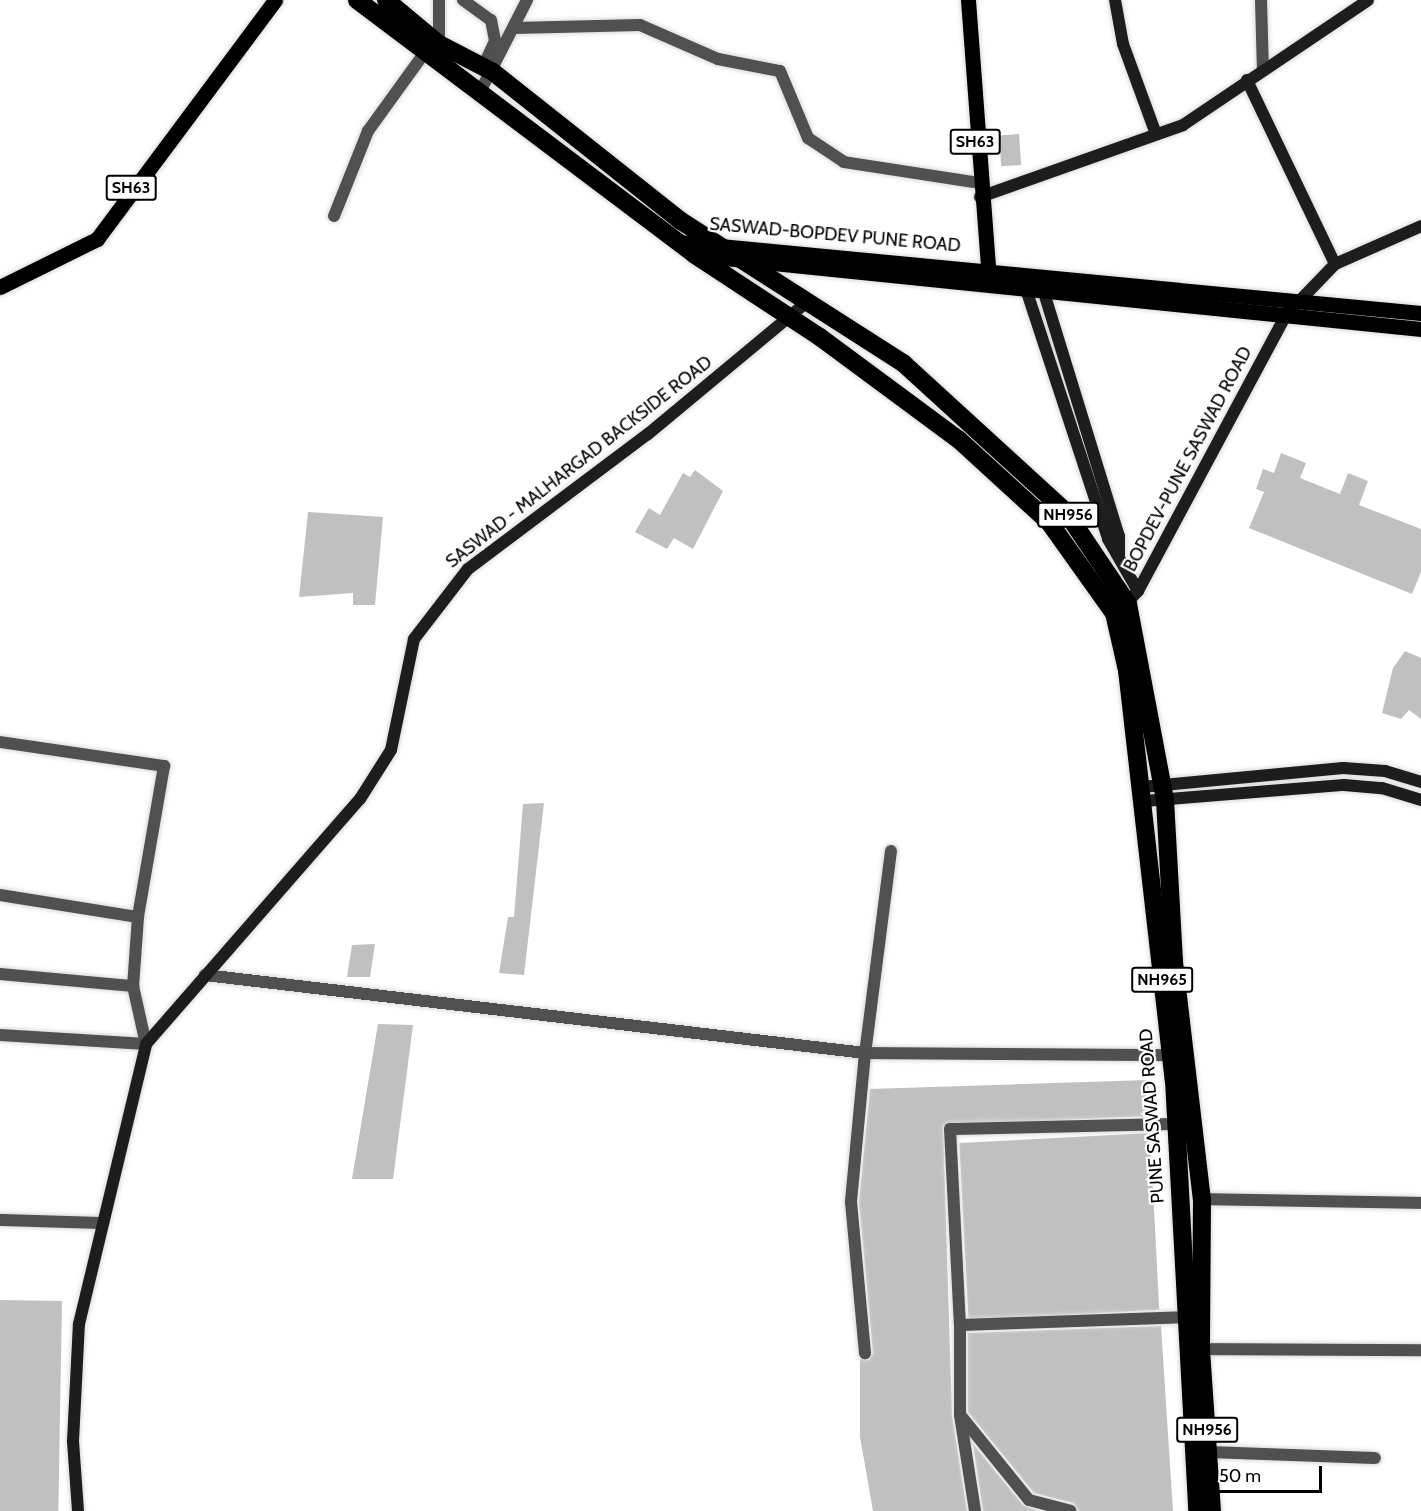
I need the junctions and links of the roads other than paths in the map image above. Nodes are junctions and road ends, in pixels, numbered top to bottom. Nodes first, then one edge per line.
1 (275, 0) edge
2 (357, 0) edge
3 (386, 0) edge
4 (439, 0) edge
5 (448, 0) edge
6 (463, 0) edge
7 (527, 0) edge
8 (968, 0) edge
9 (1115, 0) edge
10 (1261, 0) edge
11 (1368, 0) edge
12 (514, 28) junction
13 (440, 39) junction
14 (423, 55) junction
15 (488, 70) junction
16 (1263, 70) junction
17 (1247, 80) junction
18 (481, 90) junction
19 (1156, 134) junction
20 (980, 190) junction
21 (334, 216) dead end
22 (1421, 226) edge
23 (678, 242) junction
24 (711, 242) junction
25 (694, 255) junction
26 (747, 260) junction
27 (1335, 264) junction
28 (989, 276) junction
29 (1024, 283) junction
30 (0, 286) edge
31 (1042, 286) junction
32 (1296, 301) junction
33 (807, 302) junction
34 (1421, 313) edge
35 (1286, 315) junction
36 (789, 317) junction
37 (1421, 329) edge
38 (1098, 490) junction
39 (1049, 522) joint
40 (1126, 603) junction
41 (0, 742) edge
42 (1379, 770) junction
43 (1421, 783) edge
44 (1378, 787) junction
45 (1164, 792) junction
46 (1143, 794) junction
47 (1421, 800) edge
48 (891, 850) dead end
49 (0, 895) edge
50 (138, 917) junction
51 (0, 974) edge
52 (205, 975) junction
53 (133, 986) junction
54 (0, 1035) edge
55 (146, 1044) junction
56 (865, 1053) junction
57 (1178, 1054) junction
58 (1176, 1124) junction
59 (1202, 1199) junction
60 (1421, 1203) edge
61 (0, 1220) edge
62 (103, 1223) junction
63 (1184, 1317) junction
64 (960, 1325) junction
65 (1193, 1349) junction
66 (1421, 1350) edge
67 (865, 1353) dead end
68 (960, 1415) junction
69 (1208, 1452) junction
70 (1375, 1458) dead end
71 (78, 1511) edge
72 (975, 1511) edge
73 (1071, 1511) edge
74 (1197, 1511) edge
75 (1212, 1511) edge

1 - 30 main road, SH63
2 - 14 highway, NH956
3 - 13 highway, NH956
4 - 13 street
5 - 13 street
6 - 15 street
7 - 12 street
8 - 20 main road, SH63
9 - 19 street
10 - 16 street
11 - 16 street
12 - 15 street
12 - 20 street
13 - 14 street
13 - 15 highway, NH956
14 - 18 highway, NH956
14 - 21 street
15 - 18 street
15 - 24 highway, NH956
16 - 17 street
17 - 19 street
17 - 27 street
18 - 23 highway, NH956
19 - 20 street
20 - 28 main road, SH63
22 - 27 street, BOPDEV-PUNE SASWAD ROAD
23 - 24 main road, SASWAD-BOPDEV PUNE ROAD
23 - 25 highway, NH956
24 - 26 highway, NH956
24 - 28 main road, SASWAD-BOPDEV PUNE ROAD
25 - 26 main road, SASWAD-BOPDEV PUNE ROAD
25 - 36 highway, NH956
26 - 28 main road, SASWAD-BOPDEV PUNE ROAD
26 - 33 highway, NH956
27 - 32 street, BOPDEV-PUNE SASWAD ROAD
28 - 29 main road
29 - 31 main road
29 - 38 street
31 - 32 main road
31 - 35 main road
31 - 38 street
32 - 34 main road
32 - 35 street, BOPDEV-PUNE SASWAD ROAD
33 - 36 street, SASWAD - MALHARGAD BACKSIDE ROAD
33 - 40 highway, NH956
35 - 37 main road
35 - 40 street, BOPDEV-PUNE SASWAD ROAD
36 - 39 highway, NH956
36 - 52 street, SASWAD - MALHARGAD BACKSIDE ROAD
38 - 40 street
39 - 40 highway, NH965
40 - 45 highway, NH956
40 - 46 highway, PUNE SASWAD ROAD / NH965
41 - 50 street
42 - 43 street
42 - 44 street
42 - 45 street
44 - 45 street
44 - 47 street
45 - 46 street
45 - 57 highway, NH956
46 - 57 highway, PUNE SASWAD ROAD / NH965
48 - 56 street
49 - 50 street
50 - 53 street
51 - 53 street
52 - 55 street, SASWAD - MALHARGAD BACKSIDE ROAD
52 - 56 street
53 - 55 street
54 - 55 street
55 - 62 street, SASWAD - MALHARGAD BACKSIDE ROAD
56 - 57 street
56 - 67 street
57 - 58 highway, PUNE SASWAD ROAD / NH965
57 - 59 highway, NH956
58 - 63 highway, PUNE SASWAD ROAD / NH965
58 - 64 street
59 - 60 street
59 - 65 highway, NH956
61 - 62 street
62 - 71 street, SASWAD - MALHARGAD BACKSIDE ROAD
63 - 64 street
63 - 65 highway, PUNE SASWAD ROAD / NH965
64 - 68 street
65 - 66 street
65 - 69 highway, PUNE SASWAD ROAD / NH956
65 - 74 highway, PUNE SASWAD ROAD / NH965
68 - 72 street
68 - 73 street
69 - 70 street
69 - 75 highway, PUNE SASWAD ROAD / NH956

